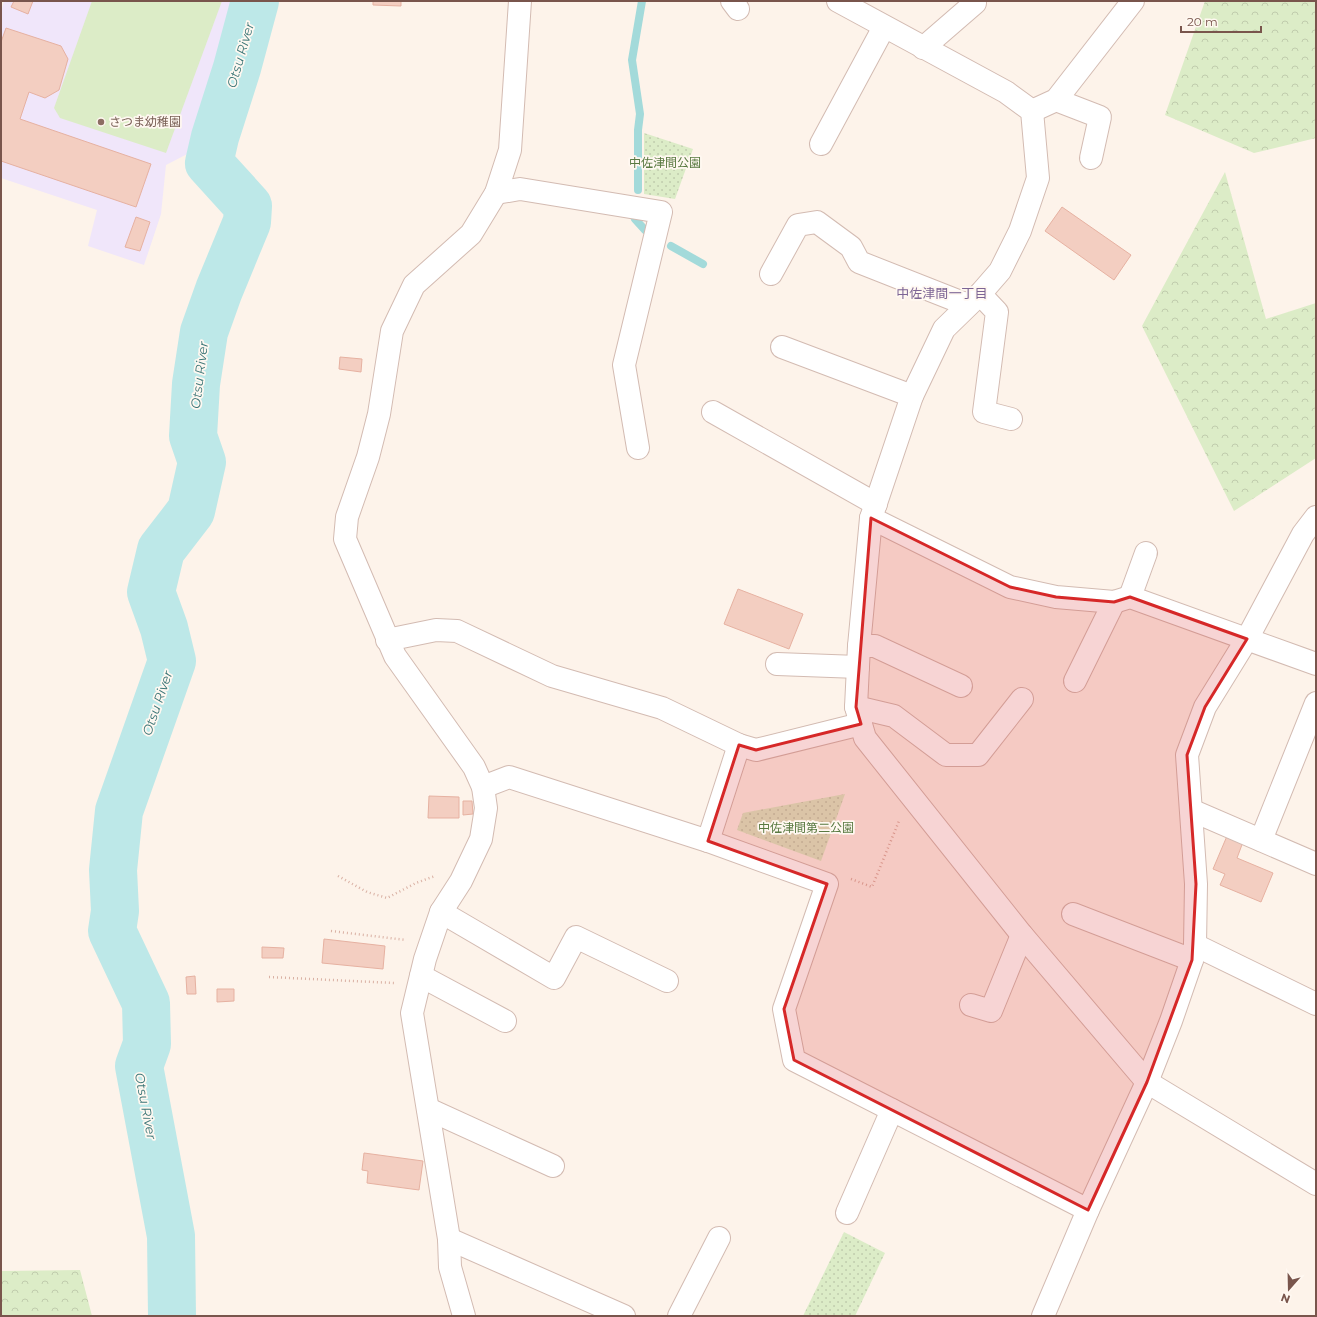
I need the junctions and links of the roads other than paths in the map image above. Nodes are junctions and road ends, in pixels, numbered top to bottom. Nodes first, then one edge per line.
1 (520, 1) edge
2 (1133, 1) edge
3 (844, 2) edge
4 (975, 3) dead end
5 (884, 27) junction
6 (923, 48) junction
7 (1056, 100) junction
8 (1032, 111) junction
9 (821, 144) dead end
10 (1091, 158) dead end
11 (496, 194) junction
12 (771, 274) dead end
13 (974, 299) junction
14 (782, 347) dead end
15 (912, 396) junction
16 (713, 412) dead end
17 (1011, 420) dead end
18 (638, 448) dead end
19 (873, 511) junction
20 (1315, 521) edge
21 (1146, 553) dead end
22 (1122, 599) junction
23 (1247, 639) junction
24 (387, 640) junction
25 (859, 646) junction
26 (777, 664) dead end
27 (1316, 664) edge
28 (858, 667) junction
29 (1075, 681) dead end
30 (960, 686) dead end
31 (1022, 699) dead end
32 (1316, 703) edge
33 (858, 716) junction
34 (739, 745) junction
35 (483, 787) junction
36 (1191, 810) junction
37 (1261, 840) junction
38 (708, 841) junction
39 (1316, 864) edge
40 (441, 912) junction
41 (1073, 914) dead end
42 (1022, 935) junction
43 (1194, 952) junction
44 (420, 980) junction
45 (667, 981) dead end
46 (1316, 1004) edge
47 (971, 1005) dead end
48 (504, 1021) dead end
49 (1147, 1082) junction
50 (428, 1109) junction
51 (892, 1110) junction
52 (553, 1166) dead end
53 (1316, 1184) edge
54 (1088, 1210) junction
55 (847, 1213) dead end
56 (720, 1238) dead end
57 (449, 1239) junction
58 (464, 1316) edge
59 (624, 1316) edge
60 (679, 1316) edge
61 (1043, 1316) edge

1 - 11 street
2 - 7 street
3 - 5 street
4 - 6 street
5 - 6 street
5 - 9 street
6 - 8 street
7 - 8 street
7 - 10 street
8 - 13 street
11 - 18 street
11 - 24 street
12 - 13 street
13 - 15 street
13 - 17 street
14 - 15 street
15 - 19 street
16 - 19 street
19 - 22 street
19 - 25 street
20 - 23 street
21 - 22 street
22 - 23 street
22 - 29 street
23 - 27 street
23 - 36 street
24 - 34 street
24 - 35 street
25 - 28 street
25 - 30 street
26 - 28 street
28 - 33 street
31 - 33 street
32 - 37 street
33 - 34 street
33 - 42 street
34 - 38 street
35 - 38 street
35 - 40 street
36 - 37 street
36 - 43 street
37 - 39 street
38 - 51 street
40 - 44 street
40 - 45 street
41 - 43 street
42 - 47 street
42 - 49 street
43 - 46 street
43 - 49 street
44 - 48 street
44 - 50 street
49 - 53 street
49 - 54 street
50 - 52 street
50 - 57 street
51 - 54 street
51 - 55 street
54 - 61 street
56 - 60 street
57 - 58 street
57 - 59 street

